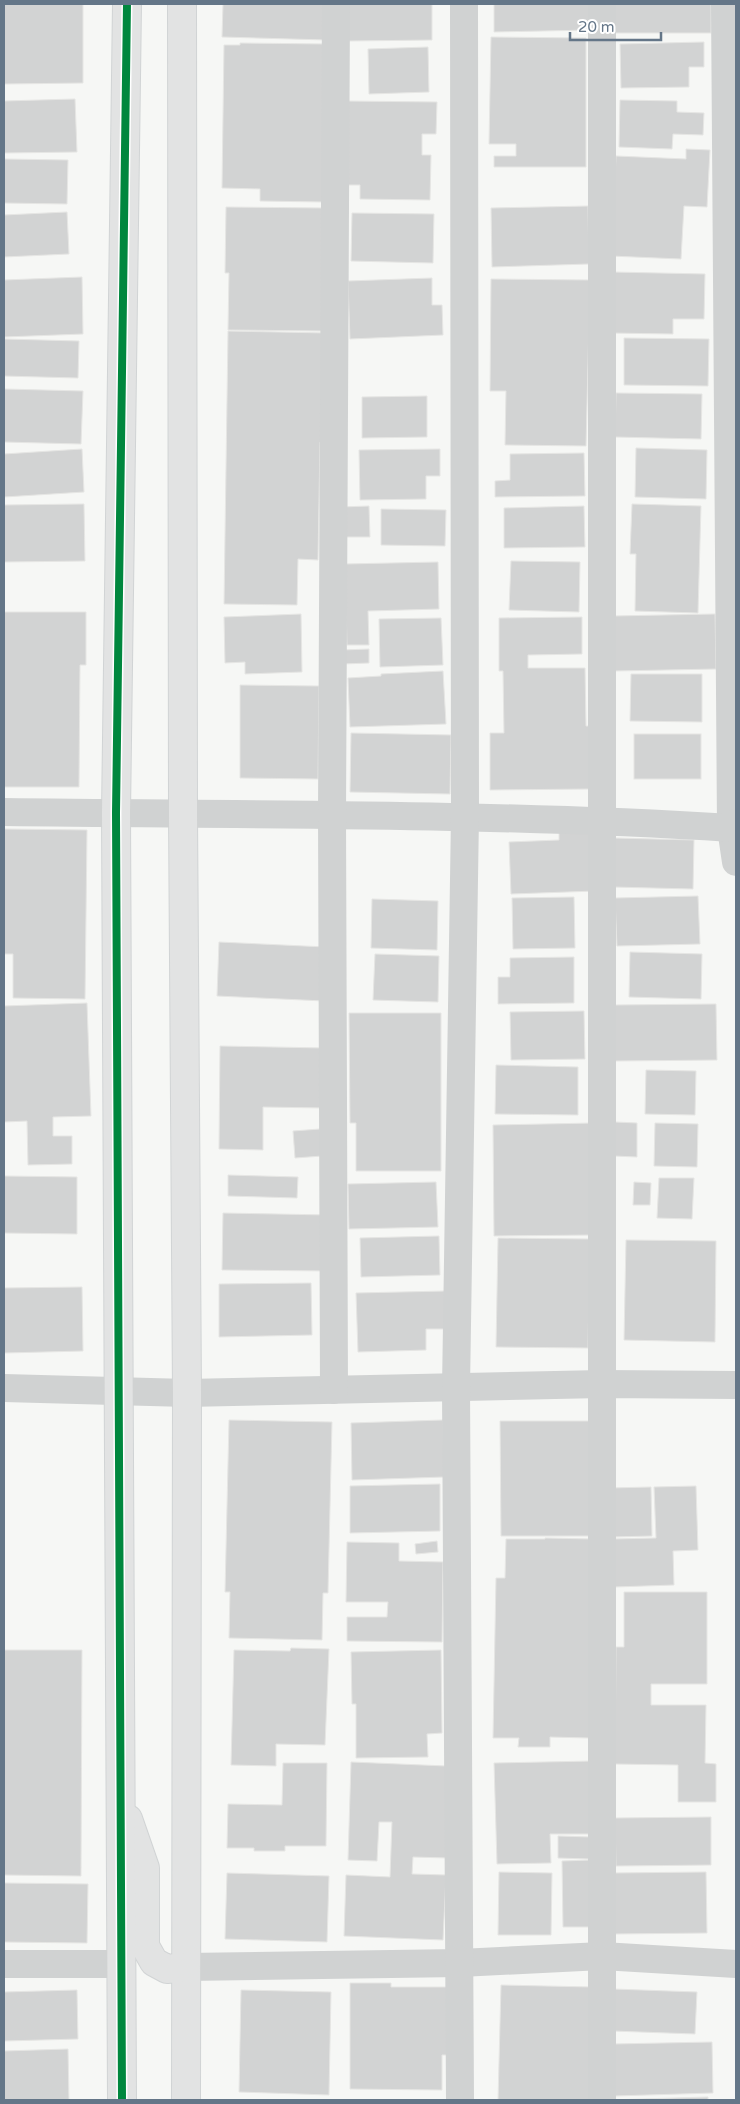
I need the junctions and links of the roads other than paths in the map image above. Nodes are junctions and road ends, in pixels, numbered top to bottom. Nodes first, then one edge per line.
1 (127, 4) edge
2 (182, 4) edge
3 (336, 4) edge
4 (464, 4) edge
5 (602, 4) edge
6 (725, 4) edge
7 (731, 186) edge
8 (4, 812) edge
9 (116, 813) junction
10 (183, 814) junction
11 (332, 816) junction
12 (466, 816) junction
13 (602, 820) junction
14 (734, 825) edge
15 (736, 862) edge
16 (602, 1384) junction
17 (736, 1385) edge
18 (4, 1388) edge
19 (456, 1388) junction
20 (334, 1390) junction
21 (117, 1392) junction
22 (187, 1393) junction
23 (121, 1799) junction
24 (602, 1956) junction
25 (460, 1963) junction
26 (4, 1964) edge
27 (120, 1964) junction
28 (736, 1964) edge
29 (186, 1967) junction
30 (122, 2100) edge
31 (186, 2100) edge
32 (460, 2100) edge
33 (602, 2100) edge

1 - 9 street
2 - 10 street
3 - 11 street
4 - 12 street
5 - 13 street
6 - 7 street
7 - 14 street
8 - 9 street
9 - 10 street
9 - 21 street
10 - 11 street
10 - 22 street
11 - 12 street
11 - 20 street
12 - 13 street
12 - 19 street
13 - 14 street
13 - 16 street
14 - 15 street
16 - 17 street
16 - 19 street
16 - 24 street
18 - 21 street
19 - 20 street
19 - 25 street
20 - 22 street
21 - 22 street
21 - 23 street
22 - 29 street
23 - 27 street
23 - 29 street
24 - 25 street
24 - 28 street
24 - 33 street
25 - 29 street
25 - 32 street
26 - 27 street
27 - 30 street
29 - 31 street

